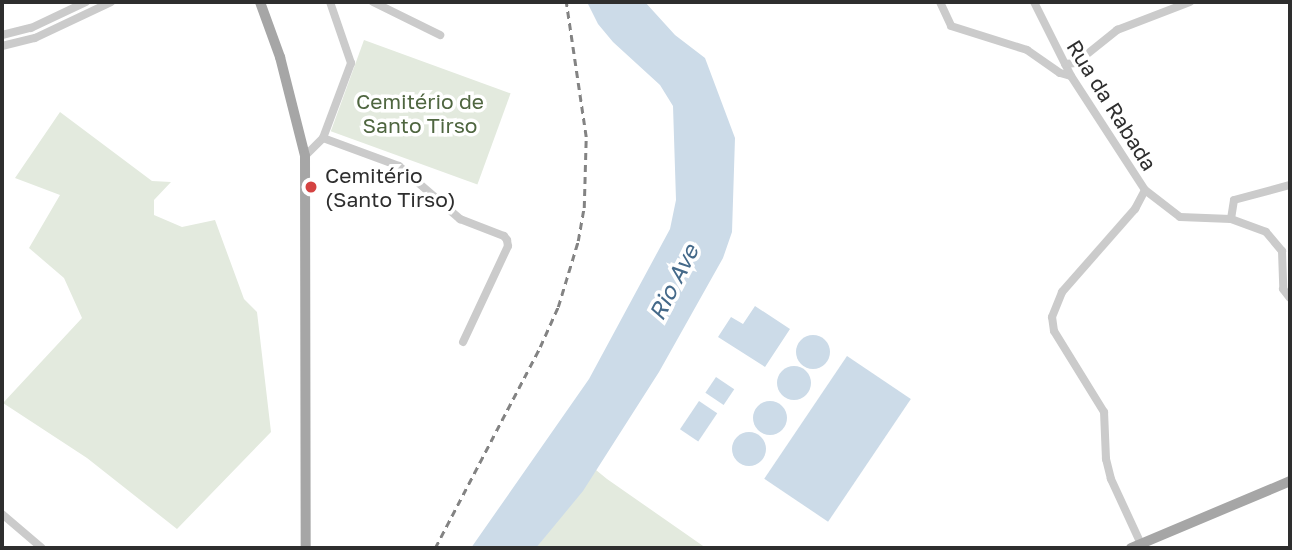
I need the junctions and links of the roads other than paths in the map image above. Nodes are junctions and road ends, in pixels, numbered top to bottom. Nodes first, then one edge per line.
1 (86, 2) edge
2 (111, 2) edge
3 (260, 2) edge
4 (330, 2) edge
5 (373, 2) edge
6 (940, 2) edge
7 (1034, 2) edge
8 (1190, 2) edge
9 (2, 35) edge
10 (440, 35) dead end
11 (2, 46) edge
12 (1065, 64) junction
13 (1071, 76) junction
14 (323, 138) junction
15 (305, 156) junction
16 (1290, 186) edge
17 (1145, 190) junction
18 (1231, 219) junction
19 (1290, 298) edge
20 (463, 342) dead end
21 (1290, 481) edge
22 (2, 514) edge
23 (1136, 546) edge
24 (42, 548) edge
25 (306, 548) edge

1 - 9 street
2 - 11 street
3 - 15 main road
4 - 14 street
5 - 10 street
6 - 13 street
7 - 12 street, Rua da Rabada
8 - 12 street
12 - 13 street, Rua da Rabada
13 - 17 street, Rua da Rabada
14 - 15 street
14 - 20 street
15 - 25 main road
16 - 18 street
17 - 18 street, Rua da Rabada
17 - 23 street
18 - 19 street, Rua da Rabada
21 - 23 main road
22 - 24 street

